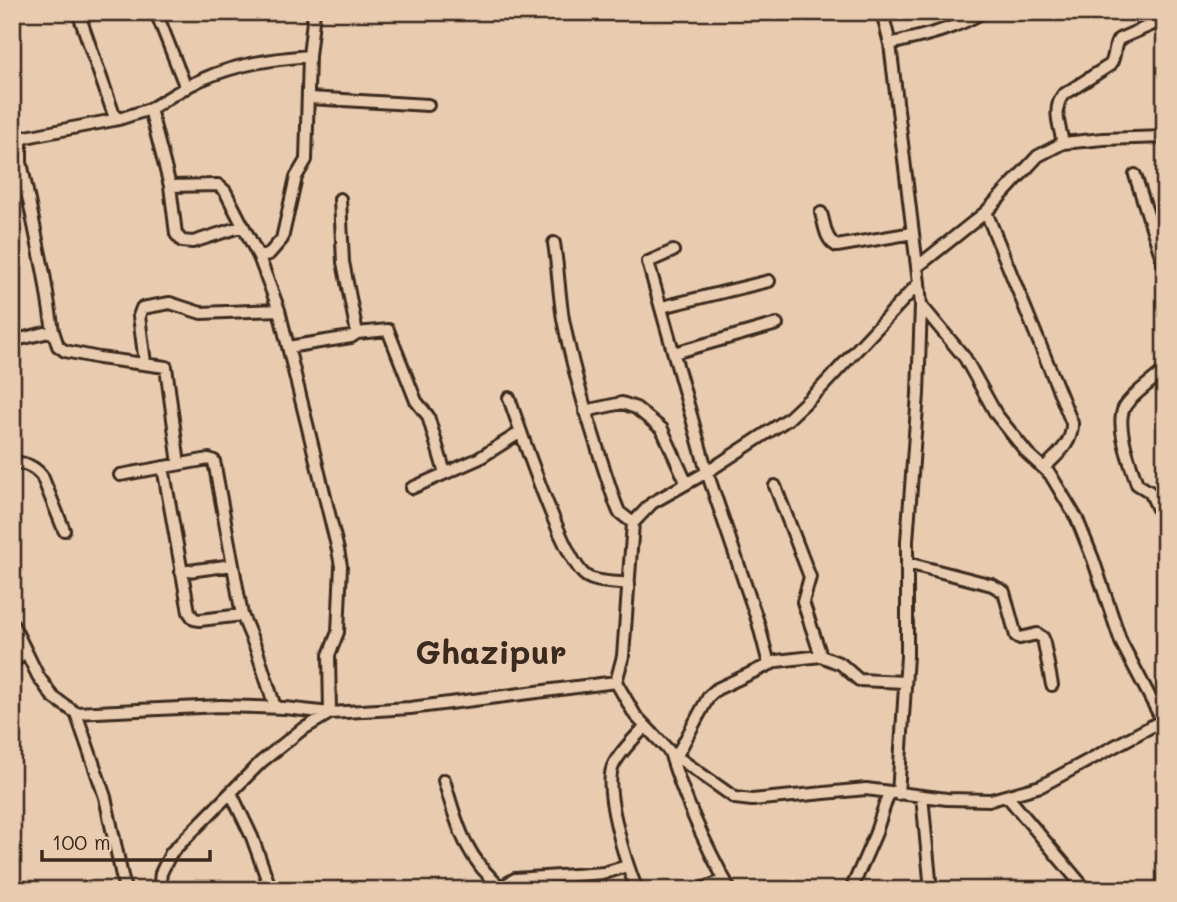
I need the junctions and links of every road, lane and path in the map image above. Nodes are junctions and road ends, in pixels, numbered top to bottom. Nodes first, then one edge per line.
1 (78, 12) edge
2 (156, 12) edge
3 (314, 12) edge
4 (882, 12) edge
5 (983, 12) edge
6 (1162, 17) edge
7 (890, 44) junction
8 (309, 56) junction
9 (186, 88) junction
10 (309, 98) junction
11 (428, 105) dead end
12 (150, 109) junction
13 (118, 119) junction
14 (1165, 137) edge
15 (1063, 143) junction
16 (1135, 176) dead end
17 (170, 186) junction
18 (340, 199) dead end
19 (986, 212) junction
20 (821, 213) dead end
21 (243, 226) junction
22 (913, 233) junction
23 (554, 243) dead end
24 (673, 251) dead end
25 (259, 257) junction
26 (918, 267) junction
27 (1165, 268) edge
28 (769, 281) dead end
29 (919, 283) junction
30 (921, 305) junction
31 (662, 307) junction
32 (279, 310) junction
33 (777, 324) dead end
34 (53, 331) junction
35 (357, 333) junction
36 (12, 341) edge
37 (288, 347) junction
38 (674, 353) junction
39 (145, 363) junction
40 (1165, 370) edge
41 (509, 398) dead end
42 (585, 411) junction
43 (521, 432) junction
44 (12, 462) edge
45 (179, 464) junction
46 (163, 467) junction
47 (1044, 468) junction
48 (707, 472) junction
49 (445, 473) junction
50 (120, 475) dead end
51 (686, 482) junction
52 (775, 486) dead end
53 (412, 488) dead end
54 (633, 523) junction
55 (1165, 524) edge
56 (64, 530) dead end
57 (907, 563) junction
58 (233, 565) junction
59 (181, 572) junction
60 (629, 584) junction
61 (242, 615) junction
62 (12, 623) edge
63 (24, 652) junction
64 (821, 656) junction
65 (12, 664) edge
66 (769, 664) junction
67 (616, 682) junction
68 (905, 682) junction
69 (1052, 685) dead end
70 (275, 707) junction
71 (76, 713) junction
72 (330, 713) junction
73 (1164, 720) edge
74 (645, 727) junction
75 (673, 754) junction
76 (444, 780) dead end
77 (231, 793) junction
78 (894, 793) junction
79 (922, 796) junction
80 (1007, 796) junction
81 (627, 866) junction
82 (727, 885) edge
83 (500, 889) edge
84 (125, 890) edge
85 (159, 890) edge
86 (271, 890) edge
87 (637, 890) edge
88 (700, 890) edge
89 (850, 890) edge
90 (931, 890) edge
91 (1086, 890) edge

1 - 13 street
2 - 9 street
3 - 8 street
4 - 7 street
5 - 7 street
6 - 15 street
7 - 22 street
8 - 9 street
8 - 10 street
9 - 12 street
10 - 11 street
10 - 25 street
12 - 13 street
12 - 17 street
13 - 34 street
14 - 15 street
15 - 19 street
16 - 27 street
17 - 21 street
17 - 21 street
18 - 35 street
19 - 26 street
19 - 47 street
20 - 22 street
21 - 25 street
22 - 26 street
23 - 42 street
24 - 31 street
25 - 32 street
26 - 29 street
28 - 31 street
29 - 30 street
29 - 48 street
30 - 47 street
30 - 57 street
31 - 38 street
32 - 37 street
32 - 39 street
33 - 38 street
34 - 36 street
34 - 39 street
35 - 37 street
35 - 49 street
37 - 72 street
38 - 48 street
39 - 45 street
40 - 55 street
41 - 43 street
42 - 51 street
42 - 54 street
43 - 49 street
43 - 60 street
44 - 56 street
45 - 46 street
45 - 58 street
46 - 50 street
46 - 59 street
47 - 73 street
48 - 51 street
48 - 66 street
49 - 53 street
51 - 54 street
52 - 64 street
54 - 60 street
57 - 68 street
57 - 69 street
58 - 59 street
58 - 61 street
59 - 61 street
60 - 67 street
61 - 70 street
62 - 63 street
63 - 65 street
63 - 71 street
64 - 66 street
64 - 68 street
66 - 75 street
67 - 72 street
67 - 74 street
68 - 78 street
70 - 71 street
70 - 72 street
71 - 84 street
72 - 77 street
73 - 80 street
74 - 75 street
74 - 81 street
75 - 78 street
75 - 82 street
76 - 83 street
77 - 85 street
77 - 86 street
78 - 79 street
78 - 89 street
79 - 80 street
79 - 90 street
80 - 91 street
81 - 83 street
81 - 87 street
82 - 88 street

